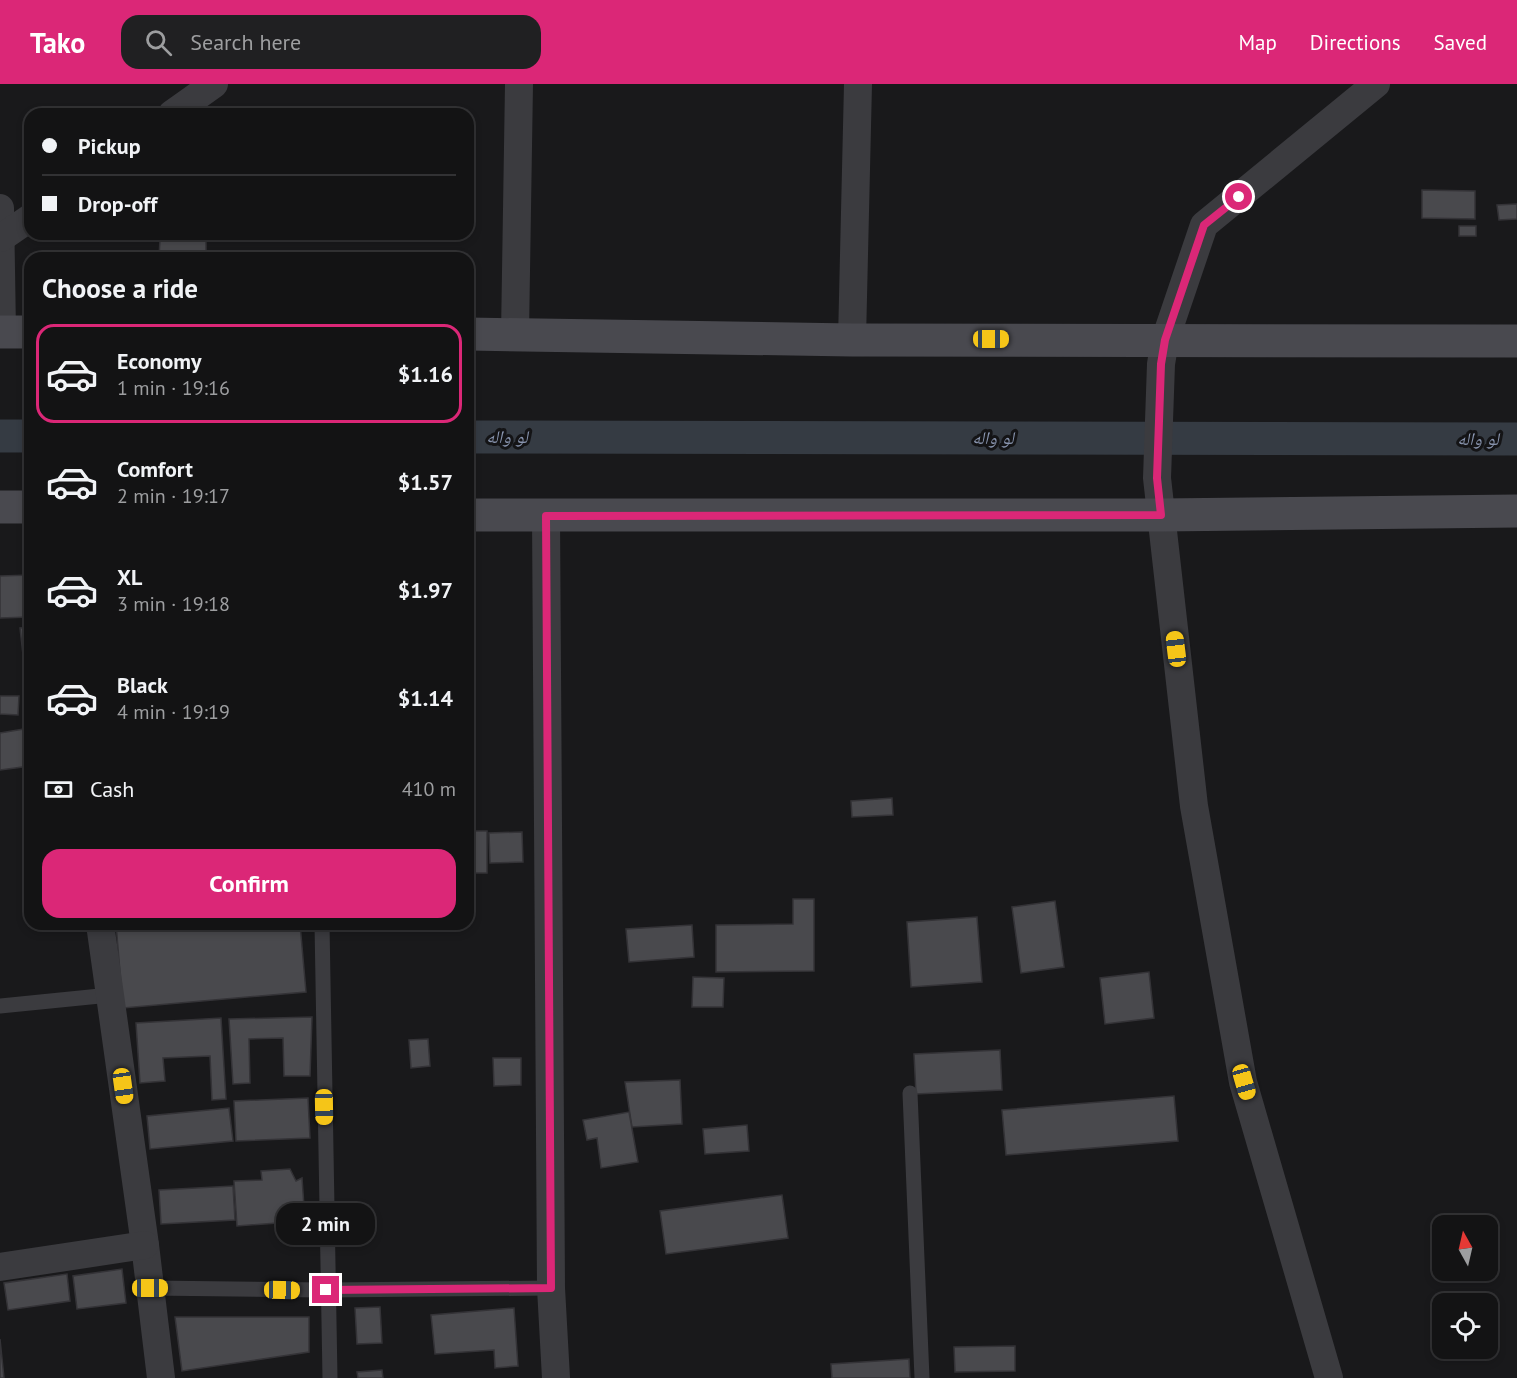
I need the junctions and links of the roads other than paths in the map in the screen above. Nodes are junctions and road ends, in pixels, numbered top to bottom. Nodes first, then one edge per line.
1 (214, 84) edge
2 (519, 84) edge
3 (858, 84) edge
4 (1376, 84) edge
5 (180, 108) edge
6 (0, 208) edge
7 (24, 222) edge
8 (1, 238) edge
9 (11, 332) edge
10 (474, 334) edge
11 (515, 334) junction
12 (852, 340) junction
13 (1517, 341) edge
14 (1163, 352) junction
15 (0, 507) edge
16 (24, 507) edge
17 (1517, 511) edge
18 (474, 515) edge
19 (1161, 515) junction
20 (546, 516) junction
21 (101, 930) edge
22 (322, 930) edge
23 (110, 996) junction
24 (0, 1006) edge
25 (910, 1093) dead end
26 (145, 1245) junction
27 (0, 1267) edge
28 (150, 1288) junction
29 (551, 1288) junction
30 (326, 1290) junction
31 (161, 1378) edge
32 (330, 1378) edge
33 (556, 1378) edge
34 (922, 1378) edge
35 (1329, 1378) edge

1 - 5 street
2 - 11 street
3 - 12 street
4 - 14 street
6 - 8 street
7 - 8 street
8 - 9 street
10 - 11 street
11 - 12 street
12 - 14 street
13 - 14 street
14 - 19 street
15 - 16 street
17 - 19 street
18 - 20 street
19 - 20 street
19 - 35 street
20 - 29 street
21 - 23 street
22 - 30 lane
23 - 24 lane
23 - 26 street
25 - 34 lane
26 - 27 street
26 - 28 street
28 - 30 lane
28 - 31 street
29 - 30 lane
29 - 33 street
30 - 32 lane

